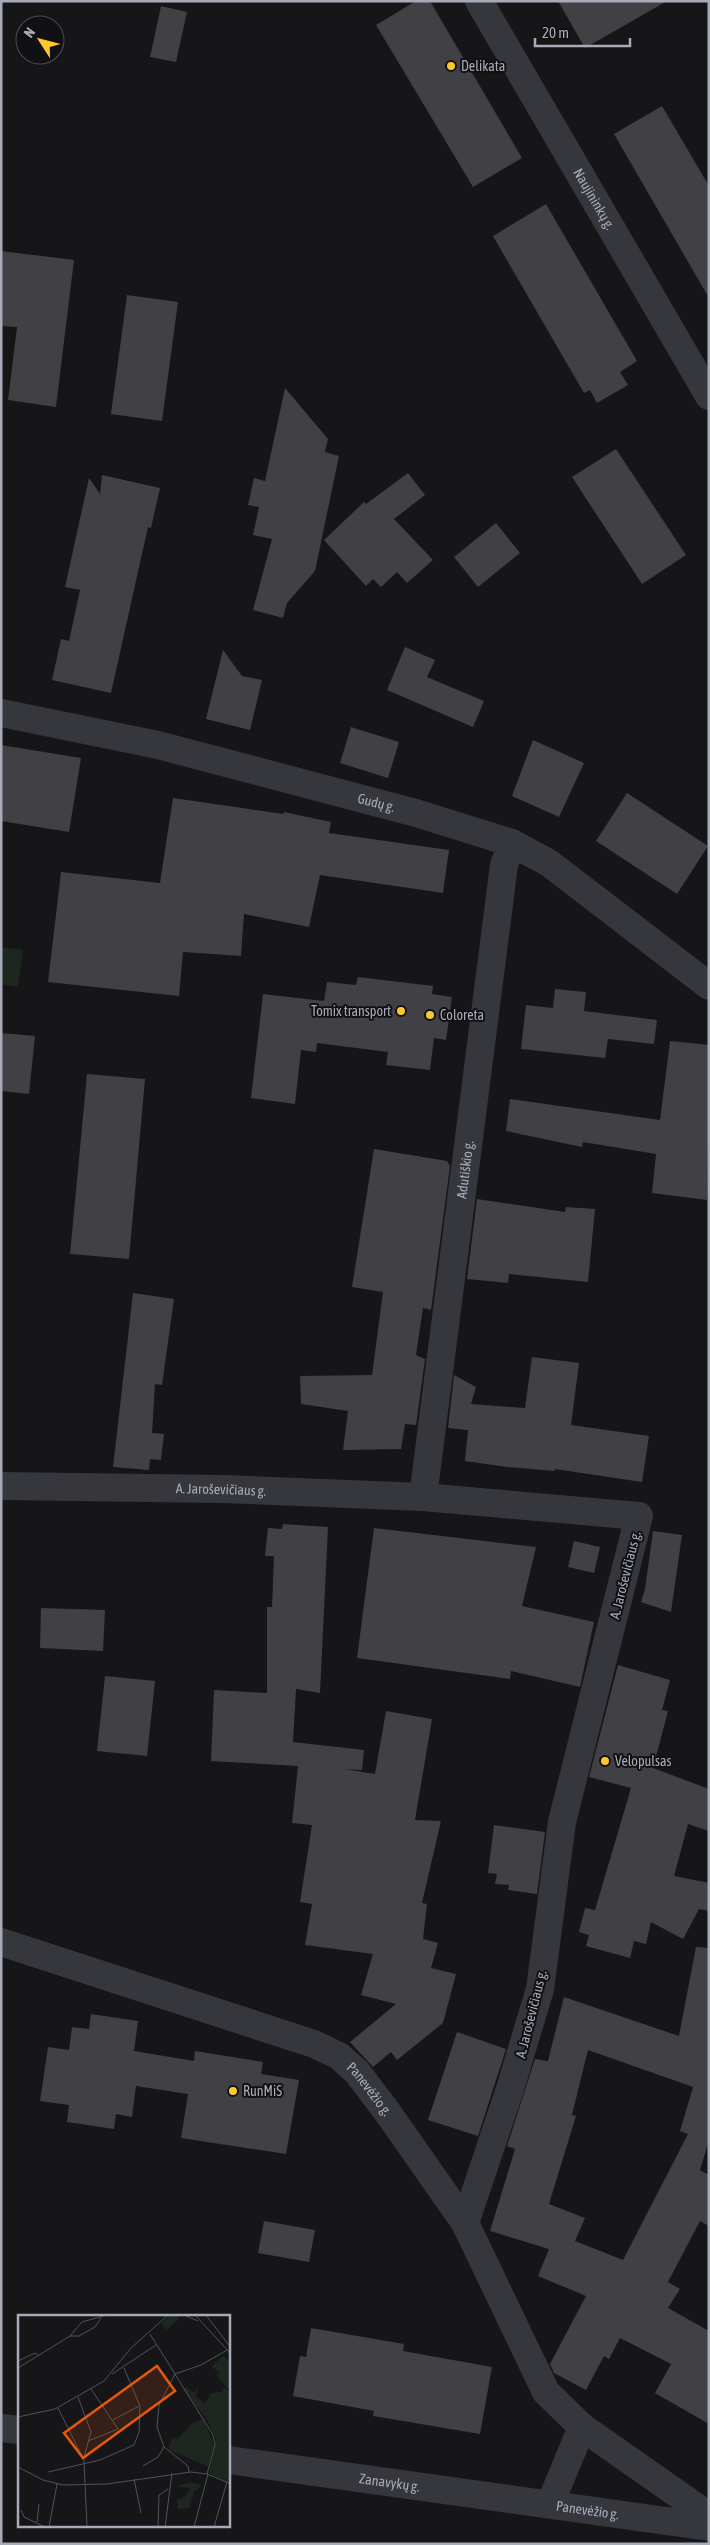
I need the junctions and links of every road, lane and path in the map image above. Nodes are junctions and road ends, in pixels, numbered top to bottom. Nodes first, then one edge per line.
1 (479, 1) edge
2 (709, 396) edge
3 (1, 713) edge
4 (512, 844) junction
5 (709, 986) edge
6 (1, 1486) edge
7 (423, 1497) junction
8 (1, 1942) edge
9 (465, 2223) junction
10 (582, 2427) junction
11 (1, 2428) edge
12 (18, 2430) edge
13 (230, 2460) edge
14 (550, 2504) junction
15 (709, 2516) edge
16 (709, 2527) edge

1 - 2 street, Naujininkų g.
3 - 4 street, Gudų g.
4 - 5 street, Gudų g.
4 - 7 street, Adutiškio g.
6 - 7 street, A. Jaroševičiaus g.
7 - 9 street, A. Jaroševičiaus g.
8 - 9 street, Panevėžio g.
9 - 10 street, Panevėžio g.
10 - 14 street, Panevėžio g.
10 - 15 street, Panevėžio g.
11 - 12 street
13 - 14 street, Zanavykų g.
14 - 16 street, Panevėžio g.

